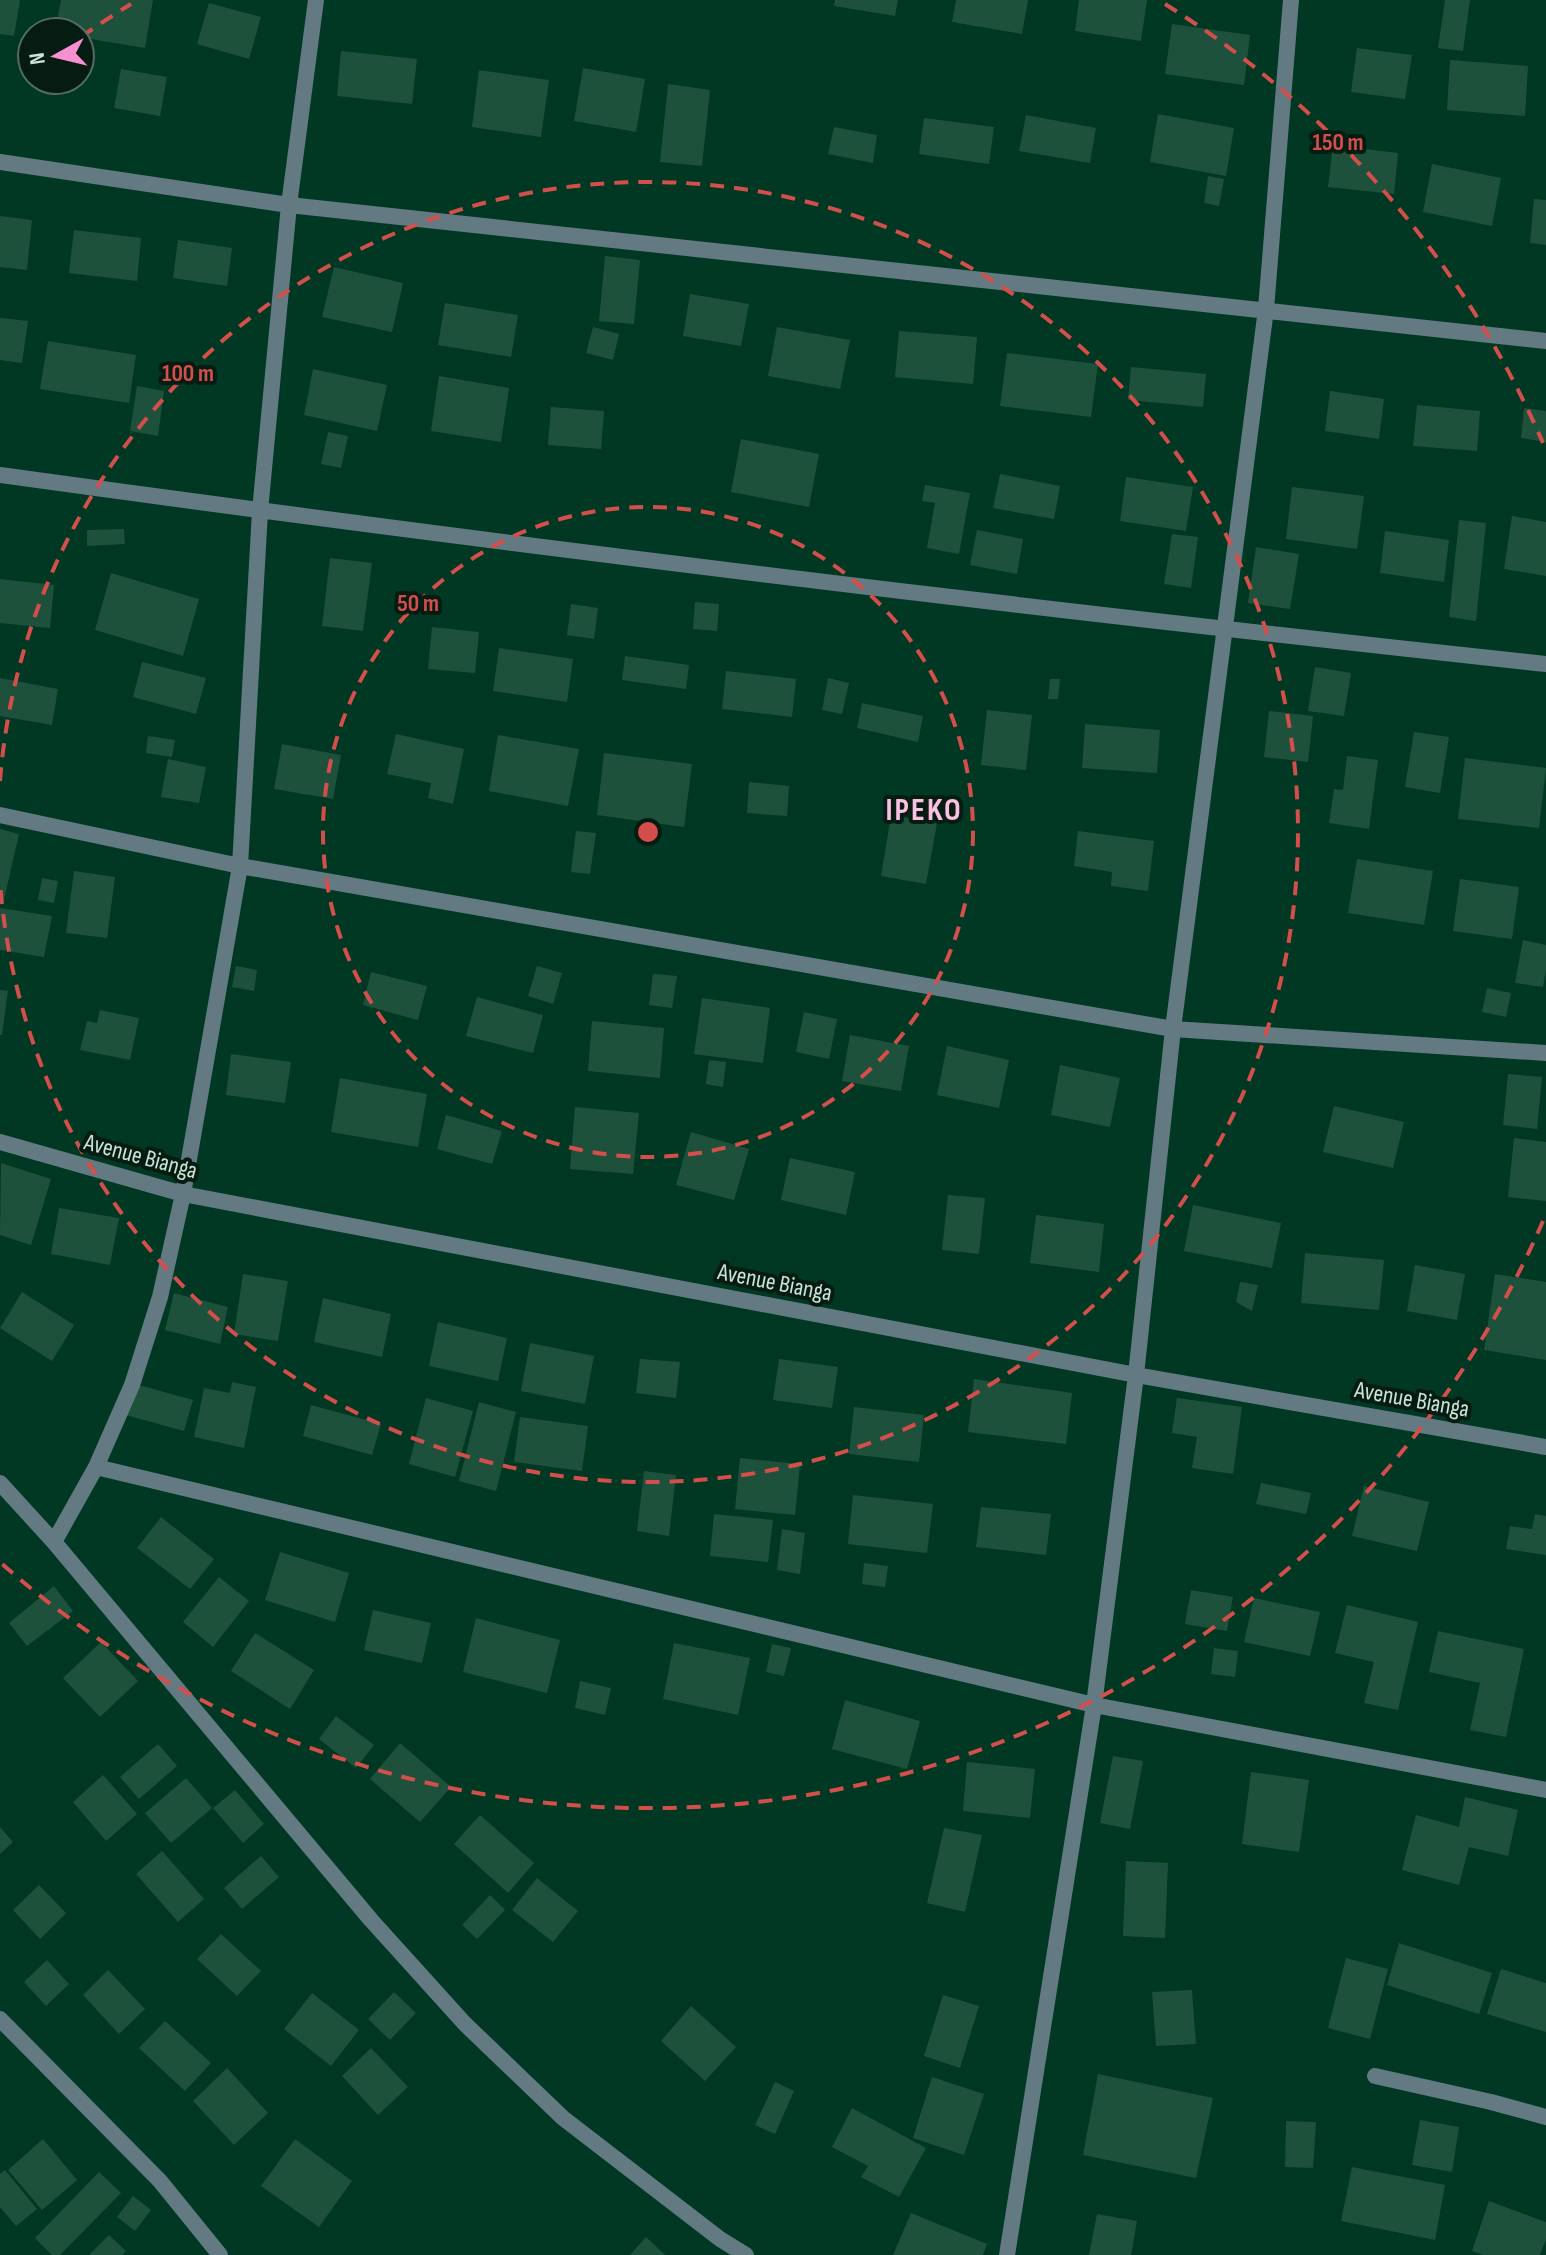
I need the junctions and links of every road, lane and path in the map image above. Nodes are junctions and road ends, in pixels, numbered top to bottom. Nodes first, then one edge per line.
1 (316, 0) edge
2 (1291, 0) edge
3 (0, 162) edge
4 (289, 205) junction
5 (1266, 309) junction
6 (1546, 341) edge
7 (0, 475) edge
8 (260, 511) junction
9 (1225, 630) junction
10 (1546, 664) edge
11 (0, 815) edge
12 (240, 866) junction
13 (1173, 1029) junction
14 (1546, 1053) edge
15 (0, 1142) edge
16 (183, 1194) junction
17 (1136, 1375) junction
18 (1546, 1447) edge
19 (96, 1467) junction
20 (0, 1483) edge
21 (54, 1542) junction
22 (1094, 1705) junction
23 (1546, 1790) edge
24 (0, 2019) edge
25 (1375, 2076) dead end
26 (1546, 2117) edge
27 (220, 2255) edge
28 (746, 2255) edge
29 (1007, 2255) edge

1 - 4 street
2 - 5 street
3 - 4 street
4 - 5 street
4 - 8 street
5 - 6 street
5 - 9 street
7 - 8 street
8 - 9 street
8 - 12 street
9 - 10 street
9 - 13 street
11 - 12 street
12 - 13 street
12 - 16 street
13 - 14 street
13 - 17 street
15 - 16 street, Avenue Bianga
16 - 17 street, Avenue Bianga
16 - 19 street
17 - 18 street, Avenue Bianga
17 - 22 street
19 - 21 street
19 - 22 street
20 - 21 street
21 - 28 street
22 - 23 street
22 - 29 street
24 - 27 street
25 - 26 street

